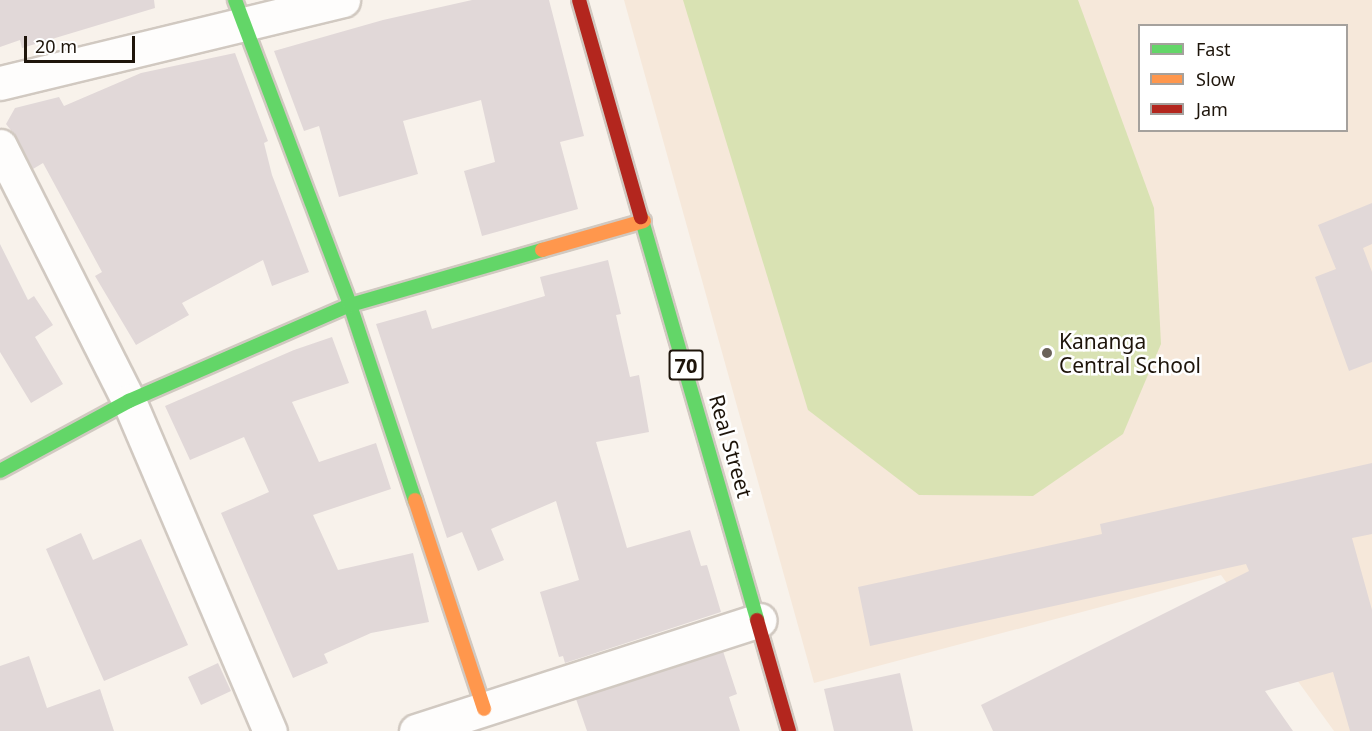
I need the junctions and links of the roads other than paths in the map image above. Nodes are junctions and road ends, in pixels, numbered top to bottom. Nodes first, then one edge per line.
1 (343, 0) edge
2 (579, 0) edge
3 (239, 13) edge
4 (0, 82) edge
5 (0, 146) edge
6 (644, 221) junction
7 (350, 305) junction
8 (129, 400) junction
9 (0, 471) edge
10 (759, 620) junction
11 (484, 708) junction
12 (270, 731) edge
13 (416, 731) edge
14 (789, 731) edge

1 - 3 street
2 - 6 main road, Real Street / 70
3 - 4 street
3 - 7 main road
5 - 8 street
6 - 7 main road
6 - 10 main road, Real Street / 70
7 - 8 main road
7 - 11 main road
8 - 9 main road
8 - 12 street
10 - 11 street
10 - 14 main road, Real Street / 70
11 - 13 street

